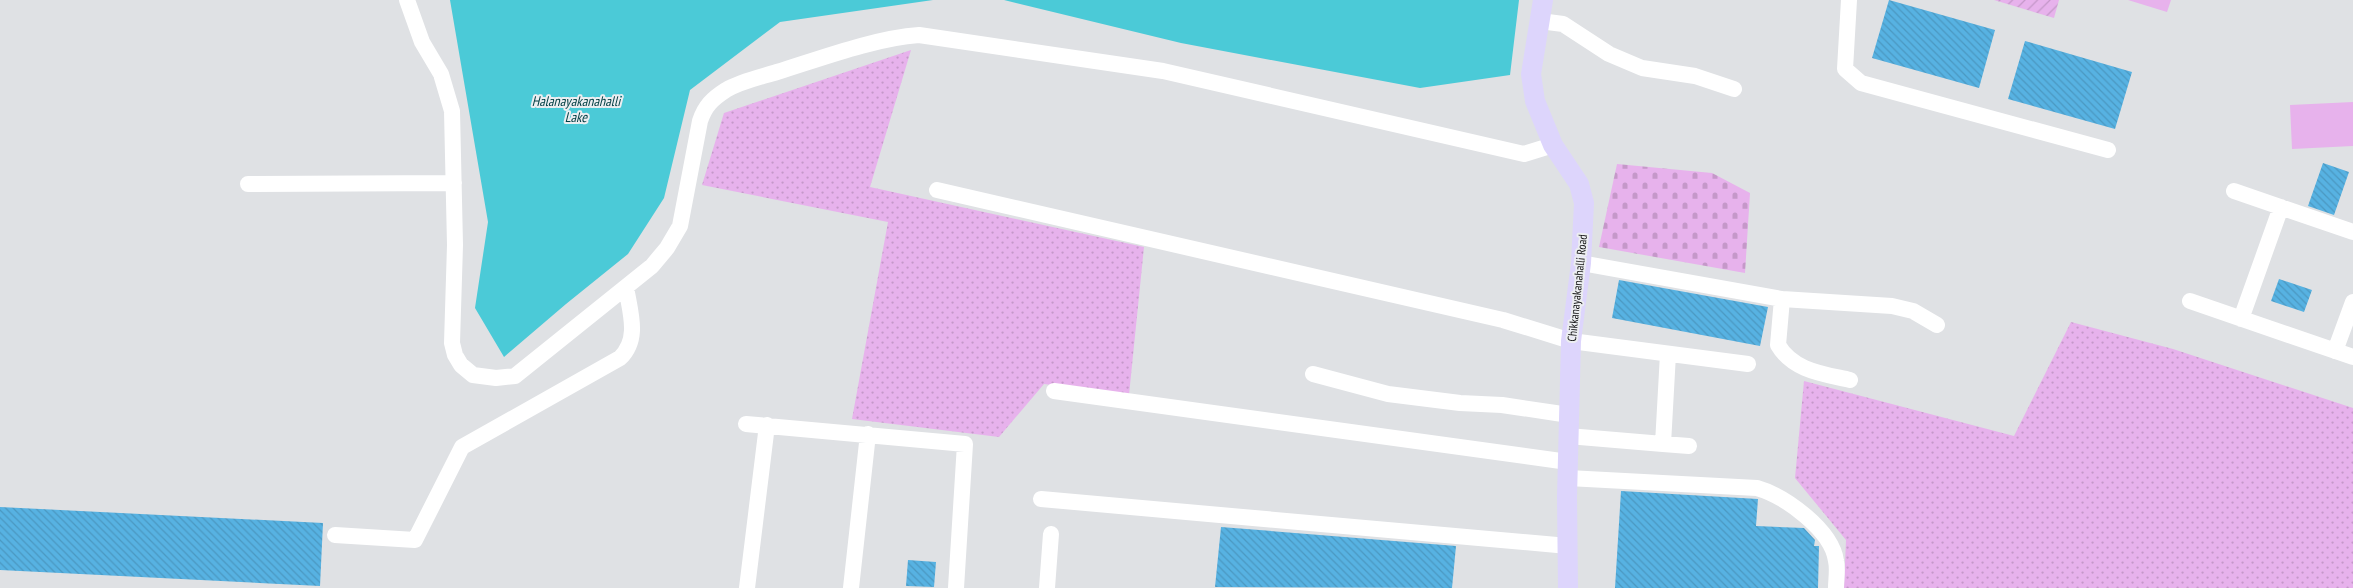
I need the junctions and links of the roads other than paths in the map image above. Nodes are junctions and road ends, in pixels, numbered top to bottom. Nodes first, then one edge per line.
1 (407, 0) edge
2 (1543, 0) edge
3 (1849, 0) edge
4 (1540, 21) junction
5 (1734, 89) dead end
6 (1553, 145) junction
7 (2108, 150) dead end
8 (454, 183) junction
9 (248, 184) dead end
10 (937, 190) dead end
11 (2234, 191) dead end
12 (2281, 207) junction
13 (2353, 232) edge
14 (1581, 263) junction
15 (626, 287) junction
16 (1782, 299) junction
17 (2190, 301) dead end
18 (2353, 302) edge
19 (2242, 319) junction
20 (1937, 325) dead end
21 (1571, 341) junction
22 (2335, 351) junction
23 (1668, 354) junction
24 (2353, 357) edge
25 (1748, 364) dead end
26 (1313, 374) dead end
27 (1850, 380) dead end
28 (1054, 390) dead end
29 (1569, 415) junction
30 (746, 424) dead end
31 (767, 425) junction
32 (868, 434) junction
33 (1568, 436) junction
34 (1663, 444) junction
35 (1689, 446) dead end
36 (1568, 470) junction
37 (1041, 499) dead end
38 (1051, 534) dead end
39 (335, 535) dead end
40 (1568, 546) junction
41 (747, 588) edge
42 (851, 588) edge
43 (956, 588) edge
44 (1047, 588) edge
45 (1568, 588) edge
46 (1836, 588) edge

1 - 8 street
2 - 4 main road, Chikkanayakanahalli Road
3 - 7 street
4 - 5 street
4 - 6 main road, Chikkanayakanahalli Road
6 - 14 main road, Chikkanayakanahalli Road
6 - 15 street
8 - 9 street
8 - 15 street
10 - 21 street
11 - 12 street
12 - 13 street
12 - 19 street
14 - 16 street
14 - 21 main road, Chikkanayakanahalli Road
15 - 39 street
16 - 20 street
16 - 27 street
17 - 19 street
18 - 22 street
19 - 22 street
21 - 23 street
21 - 29 main road, Chikkanayakanahalli Road
22 - 24 street
23 - 25 street
23 - 34 street
26 - 29 street
28 - 36 street
29 - 33 main road, Chikkanayakanahalli Road
30 - 31 street
31 - 32 street
31 - 41 street
32 - 42 street
32 - 43 street
33 - 34 street
33 - 36 main road, Chikkanayakanahalli Road
34 - 35 street
36 - 40 main road, Chikkanayakanahalli Road
36 - 46 street
37 - 40 street
38 - 44 street
40 - 45 main road, Chikkanayakanahalli Road

